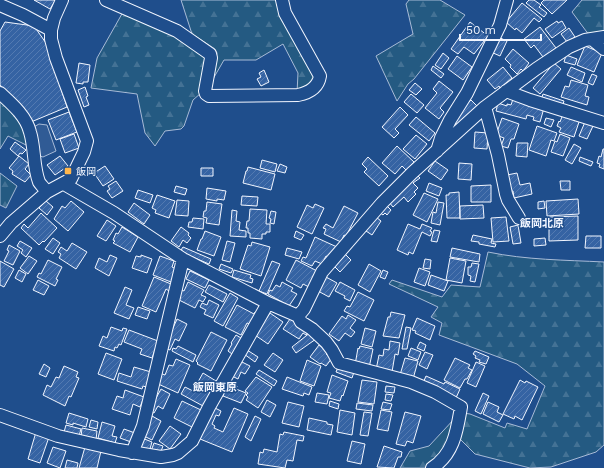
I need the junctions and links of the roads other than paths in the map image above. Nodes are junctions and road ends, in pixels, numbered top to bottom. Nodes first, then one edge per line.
1 (62, 0) edge
2 (106, 0) edge
3 (282, 0) edge
4 (507, 0) edge
5 (0, 5) edge
6 (51, 30) junction
7 (599, 39) edge
8 (604, 49) edge
9 (506, 91) junction
10 (0, 93) edge
11 (485, 107) junction
12 (604, 123) edge
13 (436, 152) junction
14 (64, 184) junction
15 (47, 192) junction
16 (519, 218) dead end
17 (0, 236) edge
18 (183, 259) junction
19 (268, 303) junction
20 (298, 316) junction
21 (0, 415) edge
22 (132, 453) junction
23 (432, 468) edge

1 - 6 street
2 - 3 street
4 - 13 street
5 - 6 street
6 - 14 street
7 - 8 street
7 - 9 street
9 - 11 street
9 - 12 street
10 - 15 street
11 - 13 street
11 - 16 street
13 - 20 street
14 - 15 street
14 - 18 street
15 - 17 street
18 - 19 street
18 - 22 street
19 - 20 street
19 - 22 street
20 - 23 street
21 - 22 street

